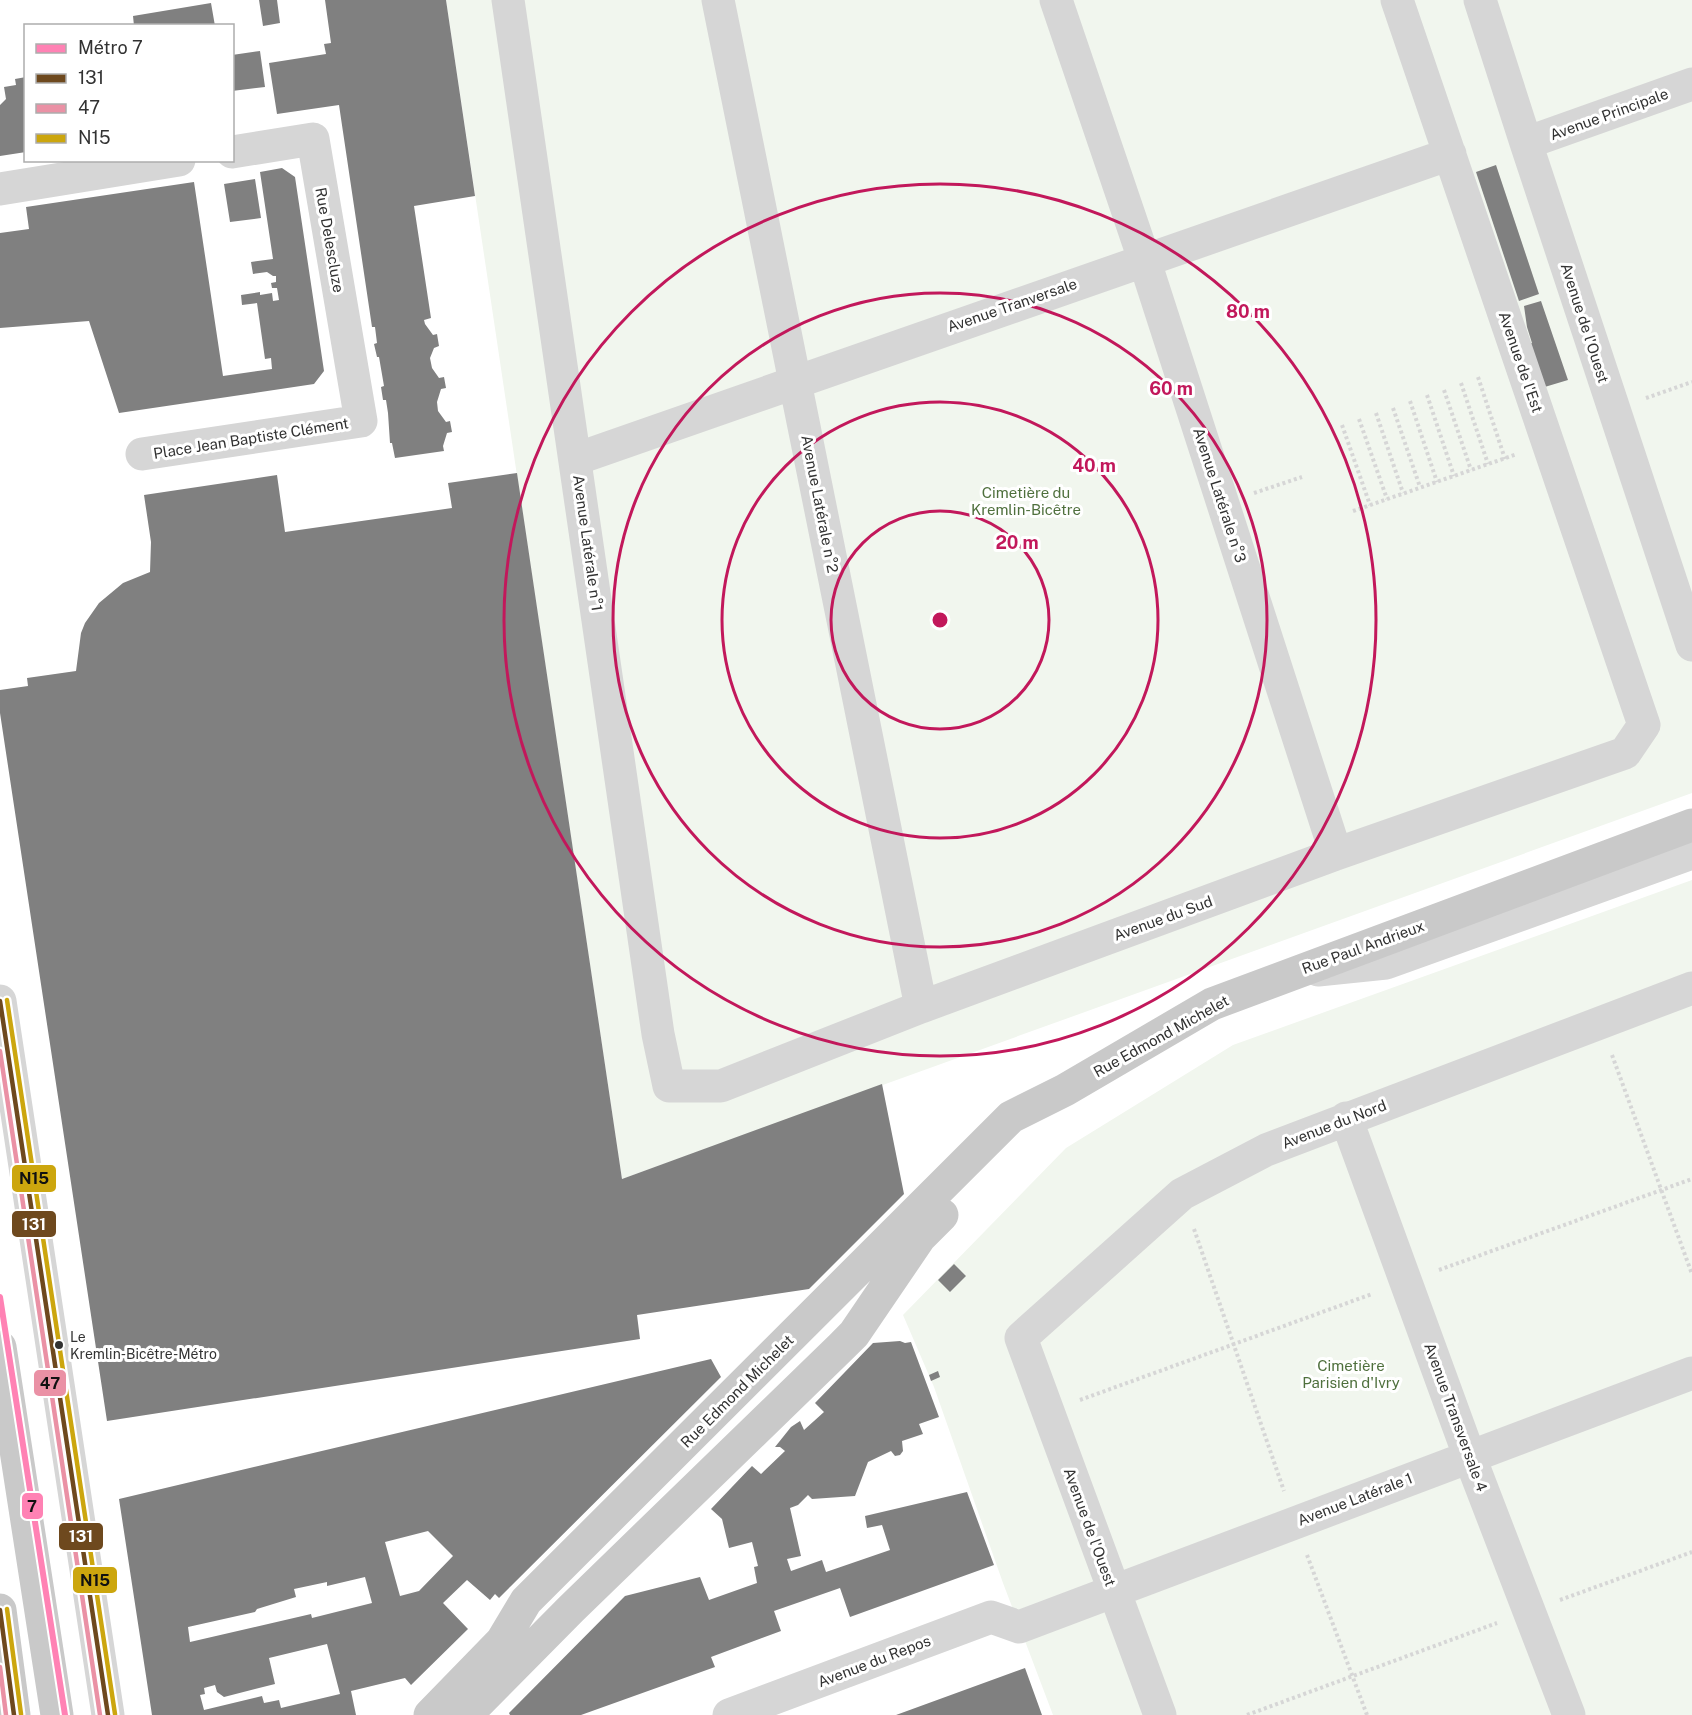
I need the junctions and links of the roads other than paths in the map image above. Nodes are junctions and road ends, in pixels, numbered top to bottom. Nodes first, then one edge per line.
1 (508, 0) edge
2 (718, 0) edge
3 (1056, 0) edge
4 (1397, 0) edge
5 (1480, 0) edge
6 (1692, 84) edge
7 (1526, 143) junction
8 (234, 152) edge
9 (1450, 154) junction
10 (166, 162) edge
11 (0, 189) edge
12 (1144, 259) junction
13 (795, 381) junction
14 (361, 421) joint
15 (142, 454) dead end
16 (576, 459) junction
17 (1692, 645) edge
18 (1644, 725) joint
19 (1692, 825) edge
20 (1692, 853) edge
21 (1336, 854) junction
22 (1292, 973) junction
23 (1692, 988) edge
24 (0, 1001) edge
25 (921, 1007) junction
26 (669, 1086) joint
27 (1065, 1090) junction
28 (1346, 1118) junction
29 (1021, 1338) joint
30 (0, 1347) edge
31 (1692, 1372) edge
32 (1469, 1455) junction
33 (1113, 1592) junction
34 (0, 1610) edge
35 (1019, 1627) joint
36 (14, 1715) edge
37 (57, 1715) edge
38 (108, 1715) edge
39 (430, 1715) edge
40 (466, 1715) edge
41 (729, 1715) edge
42 (1160, 1715) edge
43 (1569, 1715) edge

1 - 16 street, Avenue Latérale n°1
2 - 13 street, Avenue Latérale n°2
3 - 12 street, Avenue Latérale n°3
4 - 9 street, Avenue de l'Est
5 - 7 street, Avenue de l'Ouest
6 - 7 street, Avenue Principale
7 - 17 street, Avenue de l'Ouest
8 - 14 street, Rue Delescluze
9 - 12 street, Avenue Tranversale
9 - 18 street, Avenue de l'Est
10 - 11 street
12 - 13 street, Avenue Tranversale
12 - 21 street, Avenue Latérale n°3
13 - 16 street, Avenue Tranversale
13 - 25 street, Avenue Latérale n°2
14 - 15 street, Place Jean Baptiste Clément
16 - 26 street, Avenue Latérale n°1
18 - 21 street, Avenue du Sud
19 - 22 main road, Rue Paul Andrieux
20 - 22 street, Rue Paul Andrieux
21 - 25 street, Avenue du Sud
22 - 27 main road, Rue Edmond Michelet
23 - 28 street, Avenue du Nord
24 - 38 street
25 - 26 street, Avenue du Sud
27 - 39 main road, Rue Edmond Michelet
27 - 40 main road, Rue Edmond Michelet
28 - 29 street, Avenue du Nord
28 - 32 street, Avenue Transversale 4
29 - 33 street, Avenue de l'Ouest
30 - 37 main road
31 - 32 street, Avenue Latérale 1
32 - 33 street, Avenue Latérale 1
32 - 43 street, Avenue Transversale 4
33 - 35 street, Avenue Latérale 1
33 - 42 street, Avenue de l'Ouest
34 - 36 main road
35 - 41 street, Avenue du Repos

